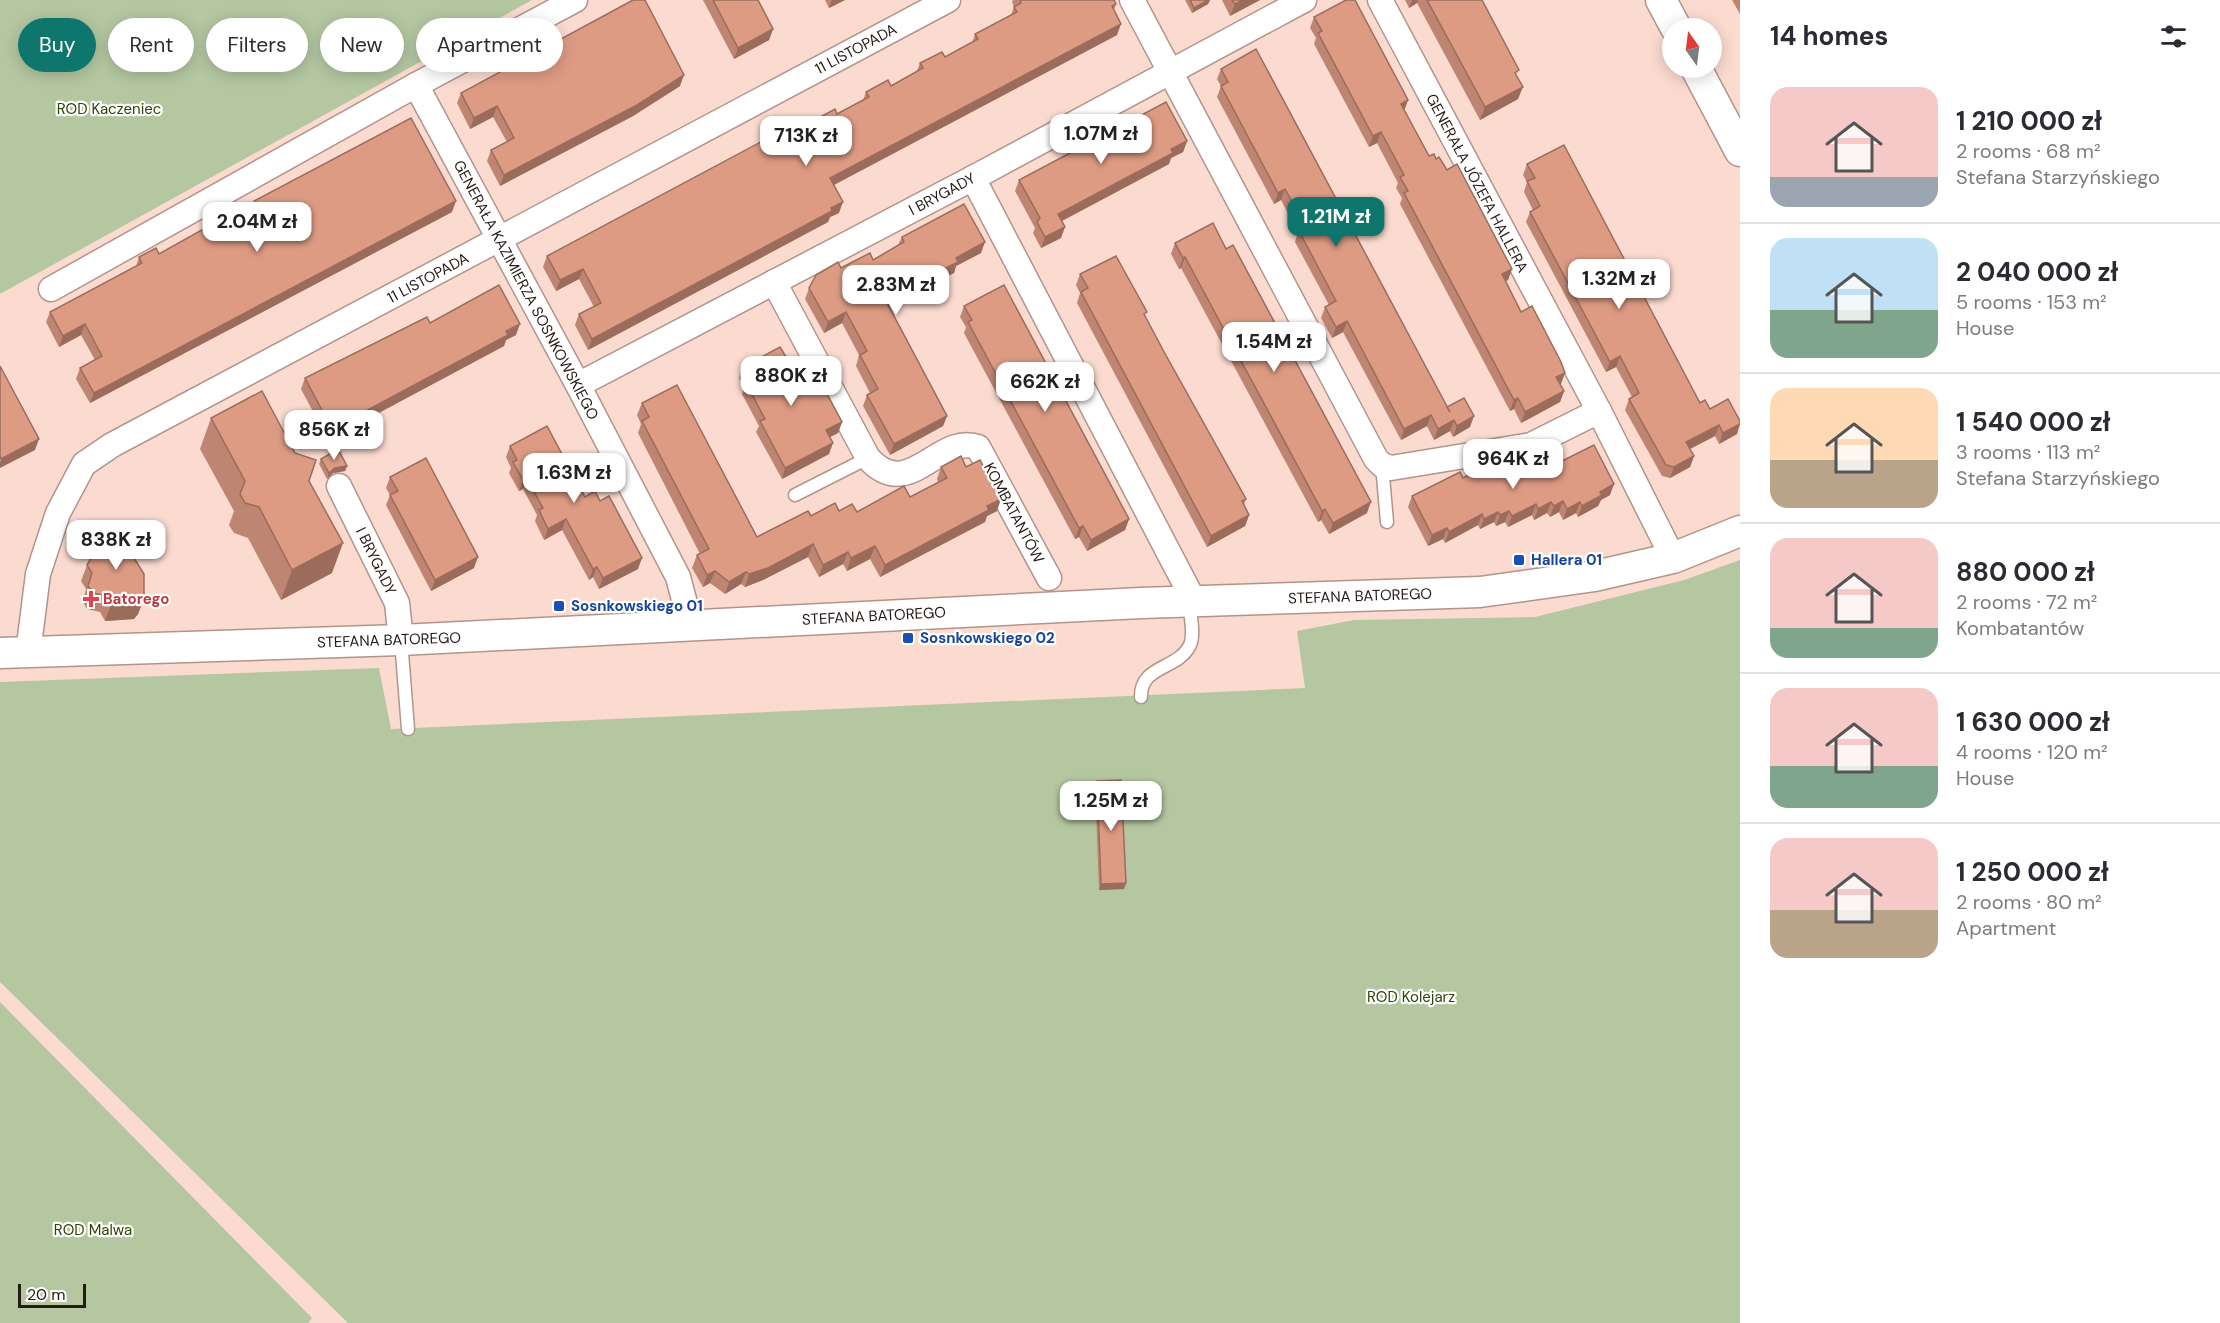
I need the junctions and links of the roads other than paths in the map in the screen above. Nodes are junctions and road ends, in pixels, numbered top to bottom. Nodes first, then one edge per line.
1 (575, 0) edge
2 (948, 0) edge
3 (1131, 0) edge
4 (1304, 0) edge
5 (1380, 0) edge
6 (1661, 0) edge
7 (1671, 18) edge
8 (1169, 72) junction
9 (1701, 78) edge
10 (416, 86) junction
11 (1740, 151) edge
12 (973, 178) junction
13 (499, 241) junction
14 (774, 282) junction
15 (51, 290) dead end
16 (578, 385) junction
17 (1599, 411) junction
18 (868, 458) junction
19 (1382, 465) junction
20 (339, 486) dead end
21 (795, 495) dead end
22 (1387, 522) dead end
23 (1740, 531) edge
24 (1673, 558) junction
25 (1049, 578) dead end
26 (1191, 601) junction
27 (691, 626) junction
28 (401, 640) junction
29 (14, 653) edge
30 (1141, 697) dead end
31 (408, 729) dead end

1 - 10 street
2 - 13 street, 11 LISTOPADA
3 - 8 street
4 - 8 street, I BRYGADY
5 - 17 street, GENERAŁA JÓZEFA HALLERA
6 - 7 street
8 - 12 street, I BRYGADY
8 - 19 street
9 - 11 street
10 - 13 street, GENERAŁA KAZIMIERZA SOSNKOWSKIEGO
10 - 15 street
12 - 14 street, I BRYGADY
12 - 26 street
13 - 16 street, GENERAŁA KAZIMIERZA SOSNKOWSKIEGO
13 - 29 street, 11 LISTOPADA
14 - 16 street, I BRYGADY
14 - 18 street, KOMBATANTÓW
16 - 27 street, GENERAŁA KAZIMIERZA SOSNKOWSKIEGO
17 - 19 street
17 - 24 street, GENERAŁA JÓZEFA HALLERA
18 - 21 lane
18 - 25 street, KOMBATANTÓW
19 - 22 lane
20 - 28 street, I BRYGADY
23 - 24 street, STEFANA BATOREGO
24 - 26 street, STEFANA BATOREGO
26 - 27 street, STEFANA BATOREGO
26 - 30 lane
27 - 28 street, STEFANA BATOREGO
28 - 29 street, STEFANA BATOREGO
28 - 31 lane

